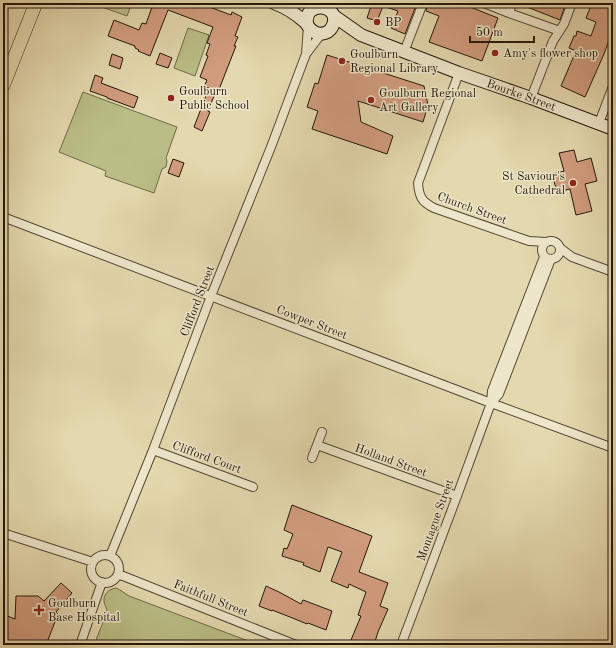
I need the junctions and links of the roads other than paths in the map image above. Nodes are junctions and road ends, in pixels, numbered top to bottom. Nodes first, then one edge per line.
1 (36, 3) edge
2 (423, 3) edge
3 (484, 3) edge
4 (512, 3) edge
5 (572, 3) edge
6 (278, 5) edge
7 (315, 6) edge
8 (333, 10) edge
9 (509, 13) junction
10 (307, 25) junction
11 (326, 32) junction
12 (559, 32) junction
13 (361, 35) junction
14 (404, 52) junction
15 (306, 54) junction
16 (459, 73) junction
17 (3, 86) edge
18 (613, 86) edge
19 (531, 98) junction
20 (599, 123) junction
21 (613, 129) edge
22 (3, 217) edge
23 (529, 241) junction
24 (546, 242) junction
25 (551, 254) junction
26 (613, 272) edge
27 (211, 296) junction
28 (491, 403) junction
29 (322, 432) dead end
30 (317, 446) junction
31 (613, 448) edge
32 (153, 450) junction
33 (312, 458) dead end
34 (253, 487) dead end
35 (457, 496) junction
36 (3, 533) edge
37 (110, 556) junction
38 (93, 562) junction
39 (118, 574) junction
40 (102, 582) junction
41 (80, 645) edge
42 (296, 645) edge
43 (401, 645) edge

1 - 17 main road
2 - 14 street
3 - 9 street
4 - 9 street
5 - 12 street
6 - 7 main road
6 - 10 main road
7 - 8 main road
7 - 10 main road
8 - 11 main road
8 - 13 main road, Bourke Street
9 - 12 street
10 - 11 main road
10 - 15 street, Clifford Street
11 - 13 main road, Bourke Street
11 - 15 street, Clifford Street
12 - 19 street
13 - 14 main road, Bourke Street
14 - 16 main road, Bourke Street
15 - 27 street, Clifford Street
16 - 19 main road, Bourke Street
16 - 23 street, Church Street
18 - 20 street
19 - 20 main road, Bourke Street
20 - 21 main road, Bourke Street
22 - 27 street, Cowper Street
23 - 24 street, Church Street
23 - 25 street, Church Street
24 - 25 street, Montague Street
24 - 25 street, Church Street
25 - 26 street, Church Street
25 - 28 street, Montague Street
27 - 28 street, Cowper Street
27 - 32 street, Clifford Street
28 - 31 street, Cowper Street
28 - 35 street, Montague Street
29 - 30 street
30 - 33 street
30 - 35 street, Holland Street
32 - 34 street, Clifford Court
32 - 37 street, Clifford Street
35 - 43 street, Montague Street
36 - 38 street
37 - 38 street
37 - 39 street
38 - 40 street
39 - 40 street
39 - 42 street, Faithfull Street
40 - 41 street

